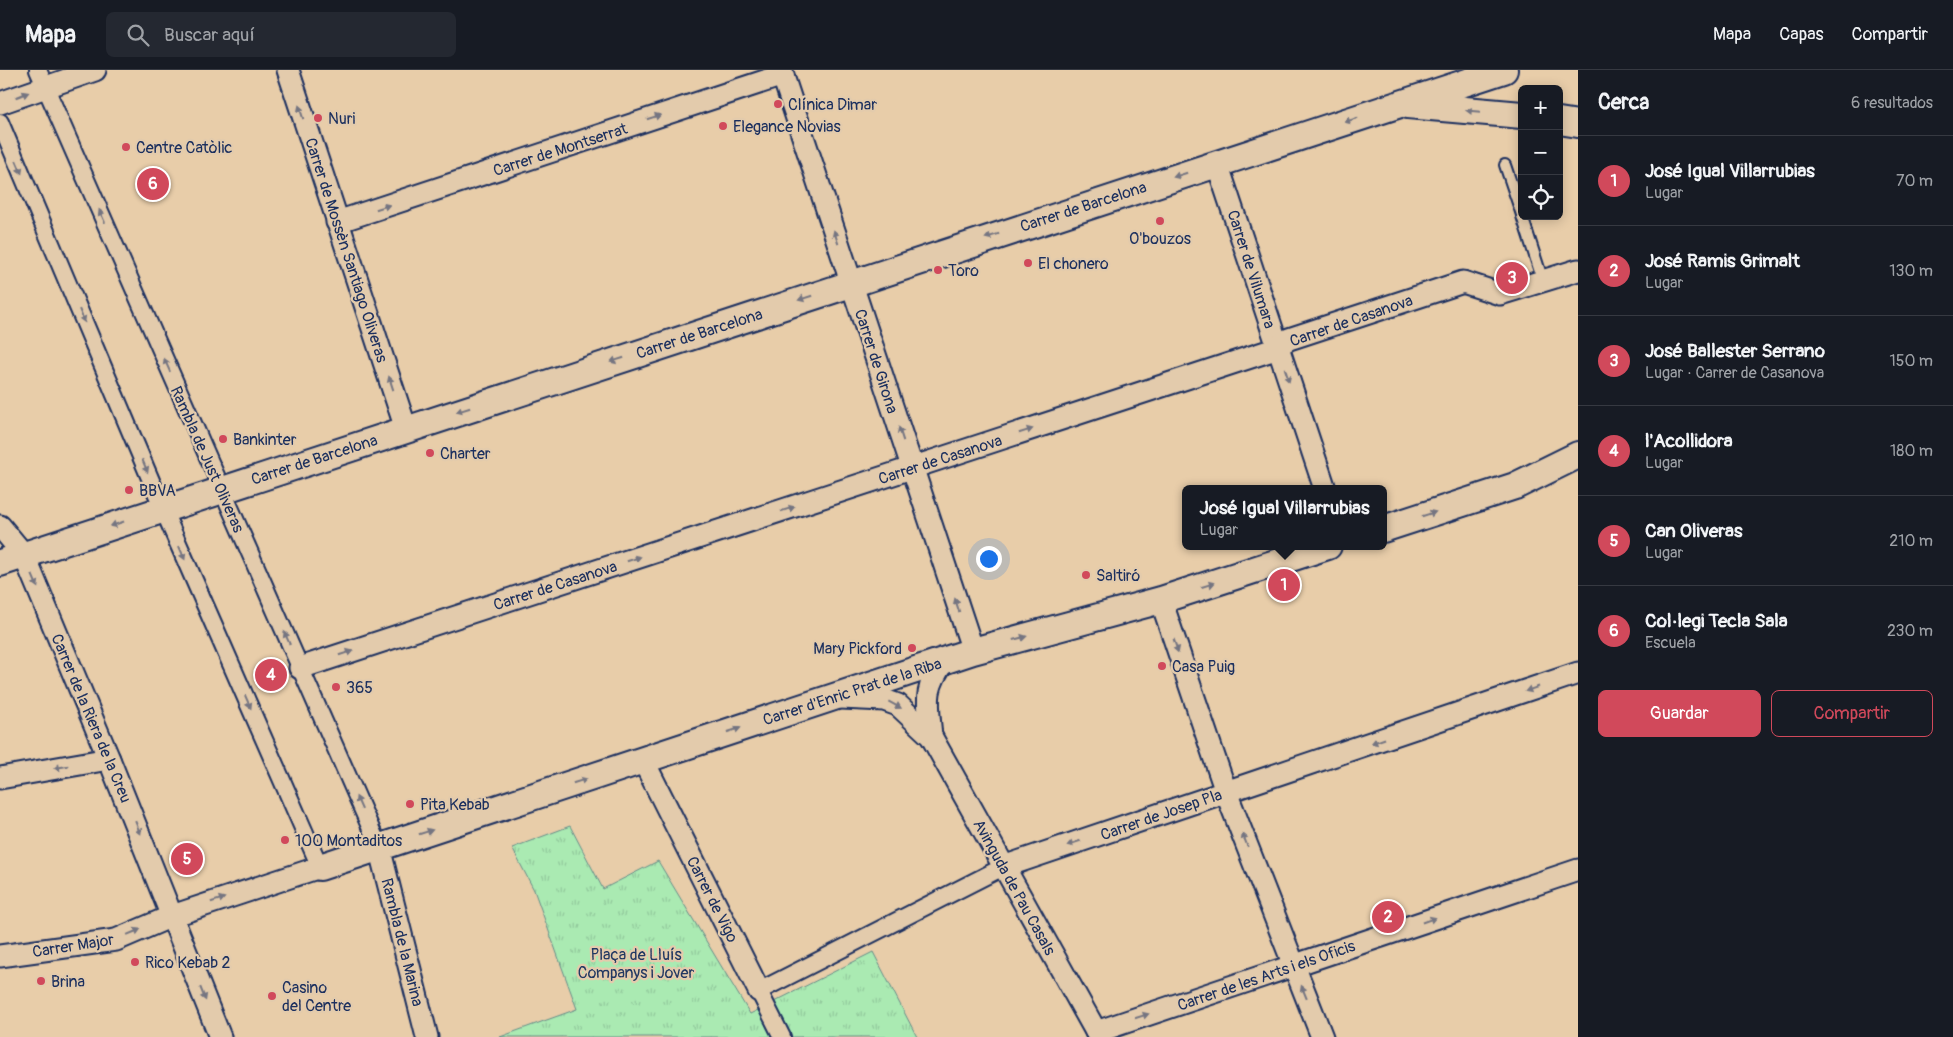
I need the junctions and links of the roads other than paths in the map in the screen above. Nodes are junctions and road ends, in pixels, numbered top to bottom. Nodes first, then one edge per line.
1 (96, 70) edge
2 (288, 70) edge
3 (1504, 70) edge
4 (782, 73) edge
5 (41, 78) edge
6 (0, 103) edge
7 (1398, 104) junction
8 (1518, 116) edge
9 (0, 122) edge
10 (1563, 122) edge
11 (1578, 124) edge
12 (1217, 163) junction
13 (1505, 165) dead end
14 (1518, 204) edge
15 (1523, 220) edge
16 (337, 222) junction
17 (1578, 270) edge
18 (1544, 281) junction
19 (851, 283) junction
20 (1278, 346) junction
21 (406, 429) junction
22 (1578, 455) edge
23 (912, 468) junction
24 (1324, 485) edge
25 (222, 489) junction
26 (163, 509) junction
27 (0, 526) edge
28 (1387, 527) edge
29 (1316, 550) edge
30 (12, 559) edge
31 (1161, 600) junction
32 (973, 651) junction
33 (944, 661) junction
34 (300, 668) junction
35 (1578, 674) edge
36 (830, 698) junction
37 (931, 736) junction
38 (109, 758) junction
39 (643, 760) junction
40 (0, 778) edge
41 (1226, 792) junction
42 (379, 847) junction
43 (320, 866) junction
44 (1004, 866) junction
45 (1578, 870) edge
46 (172, 916) junction
47 (0, 956) edge
48 (1294, 966) junction
49 (759, 991) junction
50 (1098, 1034) edge
51 (219, 1037) edge
52 (427, 1037) edge
53 (782, 1037) edge
54 (1322, 1037) edge

1 - 5 street
16 -> 2 street, Carrer de Mossèn Santiago Oliveras
3 - 7 street, Carrer de Barcelona
16 -> 4 street, Carrer de Montserrat
19 -> 4 street, Carrer de Girona
6 -> 5 street
25 -> 5 street, Rambla de Just Oliveras
8 -> 7 street, Carrer de Barcelona
7 -> 12 street, Carrer de Barcelona
9 -> 26 street
10 - 11 street
12 -> 19 street, Carrer de Barcelona
12 - 20 street, Carrer de Vilumara
13 - 14 lane
15 - 18 lane
21 -> 16 street, Carrer de Mossèn Santiago Oliveras
17 - 18 street, Carrer de Casanova
18 - 20 street, Carrer de Casanova
19 -> 21 street, Carrer de Barcelona
23 -> 19 street, Carrer de Girona
23 -> 20 street, Carrer de Casanova
20 -> 24 street, Carrer de Vilumara
21 - 25 street, Carrer de Barcelona
28 -> 22 street
32 -> 23 street, Carrer de Girona
34 -> 23 street, Carrer de Casanova
25 - 26 street, Carrer de Barcelona
34 -> 25 street, Rambla de Just Oliveras
26 -> 30 street, Carrer de Barcelona
26 -> 43 street
27 - 30 street, Carrer de la Riera de la Creu
31 -> 29 street, Carrer d'Enric Prat de la Riba
30 -> 38 street, Carrer de la Riera de la Creu
32 -> 31 street, Carrer d'Enric Prat de la Riba
31 -> 41 street
32 - 33 street, Carrer d'Enric Prat de la Riba
33 - 36 street, Carrer d'Enric Prat de la Riba
33 - 37 street, Avinguda de Pau Casals
42 -> 34 street, Rambla de Just Oliveras
35 -> 41 street, Carrer de Josep Pla
36 -> 37 street, Avinguda de Pau Casals
39 -> 36 street, Carrer d'Enric Prat de la Riba
37 - 44 street, Avinguda de Pau Casals
38 -> 40 street
38 -> 46 street, Carrer de la Riera de la Creu
42 -> 39 street, Carrer d'Enric Prat de la Riba
39 - 49 street, Carrer de Vigo
41 -> 44 street, Carrer de Josep Pla
48 -> 41 street
42 - 43 street
42 - 52 street, Rambla de la Marina
46 -> 43 street
44 - 49 street, Carrer de Josep Pla
44 - 50 street, Avinguda de Pau Casals
48 -> 45 street, Carrer de les Arts i els Oficis
47 -> 46 street, Carrer Major
46 -> 51 street
50 -> 48 street, Carrer de les Arts i els Oficis
54 -> 48 street
49 - 53 street, Carrer de Vigo

